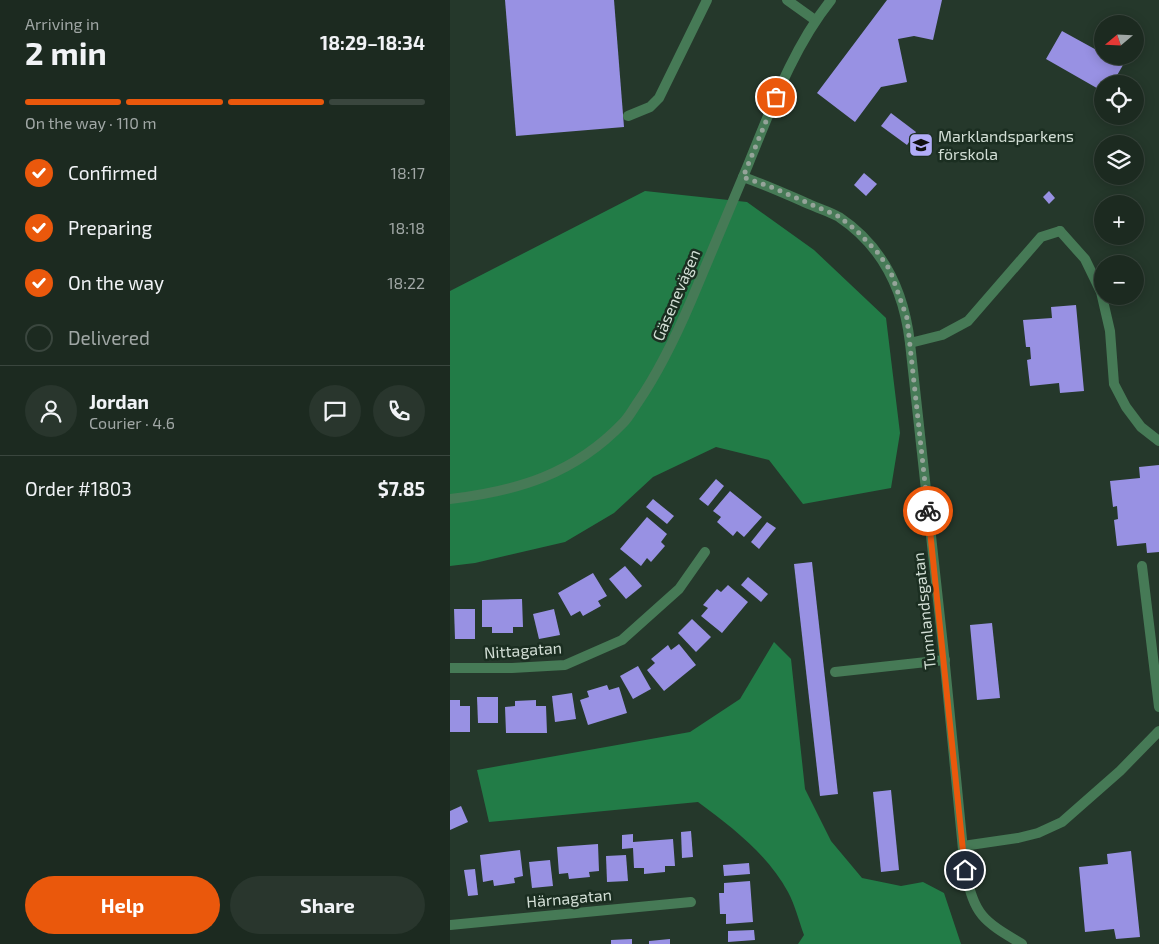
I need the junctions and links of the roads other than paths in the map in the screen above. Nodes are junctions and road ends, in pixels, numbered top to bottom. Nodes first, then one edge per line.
1 (707, 0) edge
2 (787, 0) edge
3 (831, 0) edge
4 (815, 20) junction
5 (628, 116) dead end
6 (743, 177) junction
7 (910, 343) junction
8 (1159, 441) edge
9 (450, 499) edge
10 (705, 552) dead end
11 (1142, 566) dead end
12 (945, 660) junction
13 (450, 668) edge
14 (836, 672) dead end
15 (1159, 707) edge
16 (1159, 730) edge
17 (963, 846) junction
18 (691, 902) dead end
19 (450, 925) edge
20 (1022, 944) edge

1 - 5 street
2 - 4 street
3 - 4 street, Gäsenevägen
4 - 6 street, Gäsenevägen
6 - 7 street, Tunnlandsgatan
6 - 9 street, Gäsenevägen
7 - 8 street
7 - 12 street, Tunnlandsgatan
10 - 13 street, Nittagatan
11 - 15 street
12 - 14 street
12 - 17 street, Tunnlandsgatan
16 - 17 street
17 - 20 street, Tunnlandsgatan
18 - 19 street, Härnagatan

